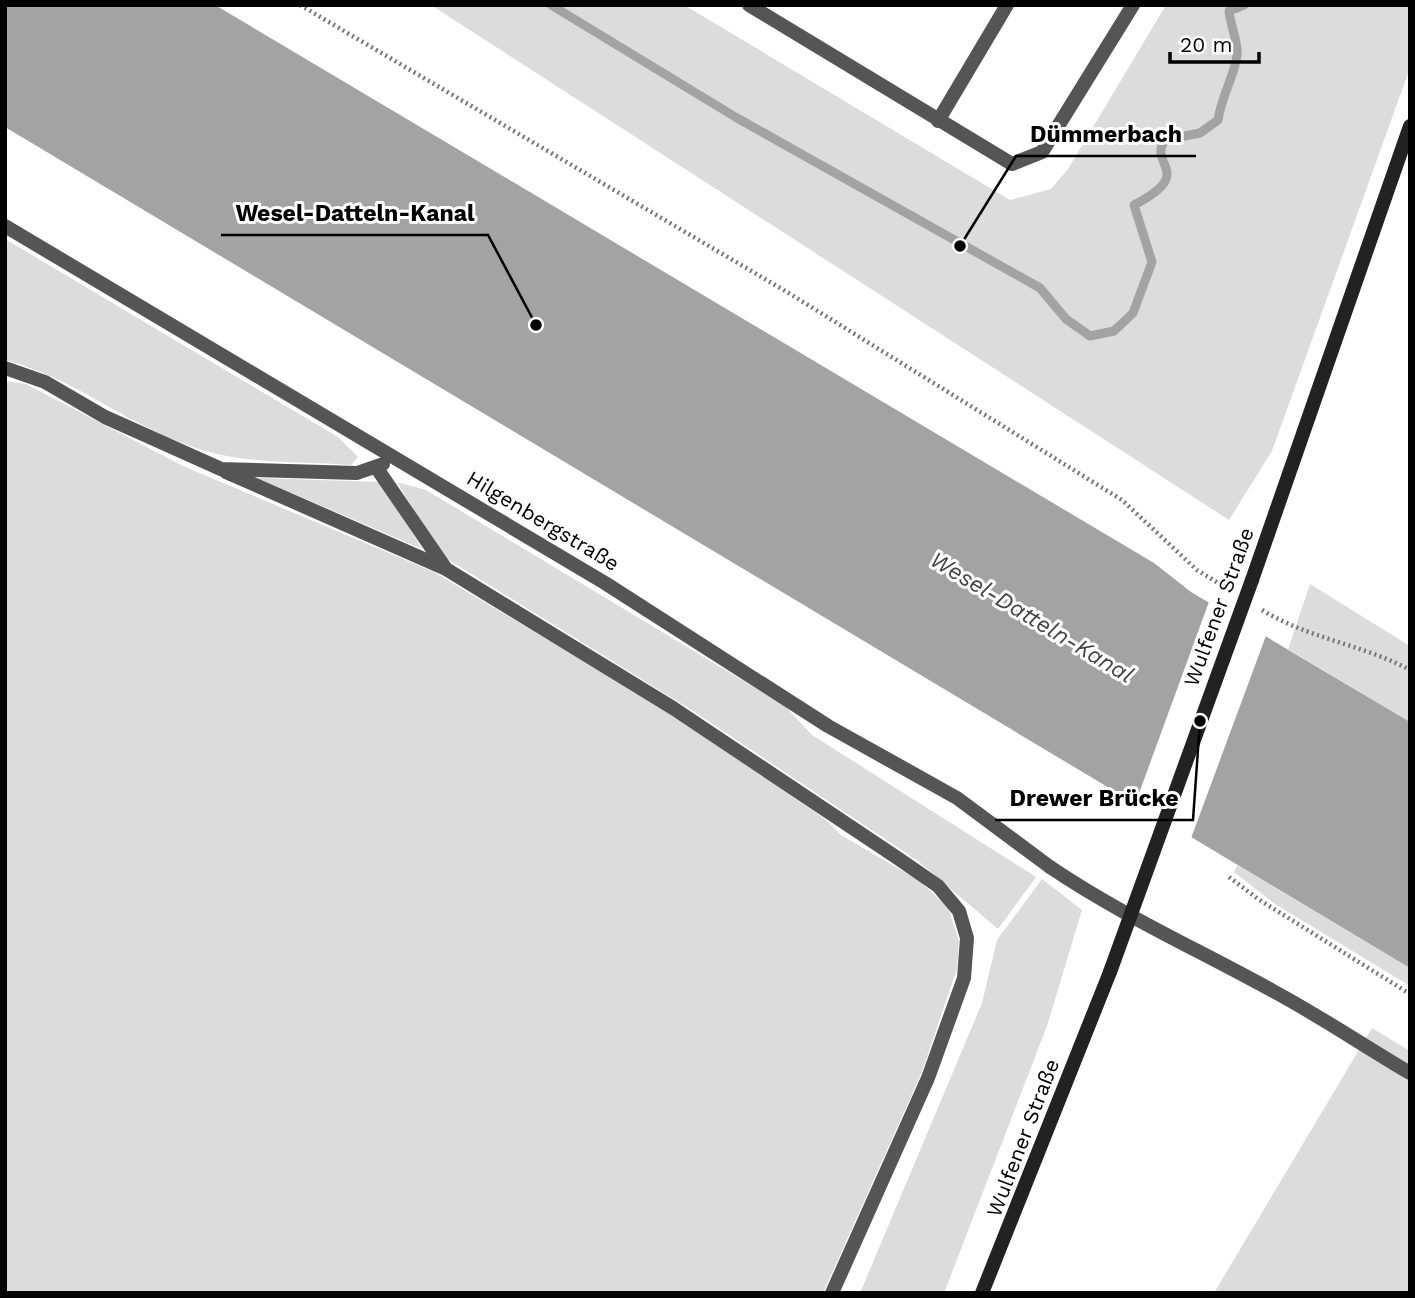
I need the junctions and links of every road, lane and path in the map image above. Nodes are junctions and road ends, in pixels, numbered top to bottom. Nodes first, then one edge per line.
1 (300, 5) edge
2 (749, 5) edge
3 (1007, 5) edge
4 (1133, 5) edge
5 (938, 121) junction
6 (1410, 126) edge
7 (5, 226) edge
8 (5, 368) edge
9 (398, 460) junction
10 (376, 467) junction
11 (220, 469) junction
12 (446, 569) junction
13 (1232, 592) dead end
14 (1256, 607) dead end
15 (1410, 670) edge
16 (1229, 877) dead end
17 (1410, 994) edge
18 (1410, 1073) edge
19 (832, 1293) edge
20 (982, 1293) edge

1 - 13 path
2 - 5 street
3 - 5 street
4 - 5 street
6 - 20 main road, Wulfener Straße, bridge
7 - 9 street, Hilgenbergstraße
8 - 11 street
9 - 10 street
9 - 18 street, Hilgenbergstraße
10 - 11 street
10 - 12 street
11 - 12 street
12 - 19 street
14 - 15 path
16 - 17 path

